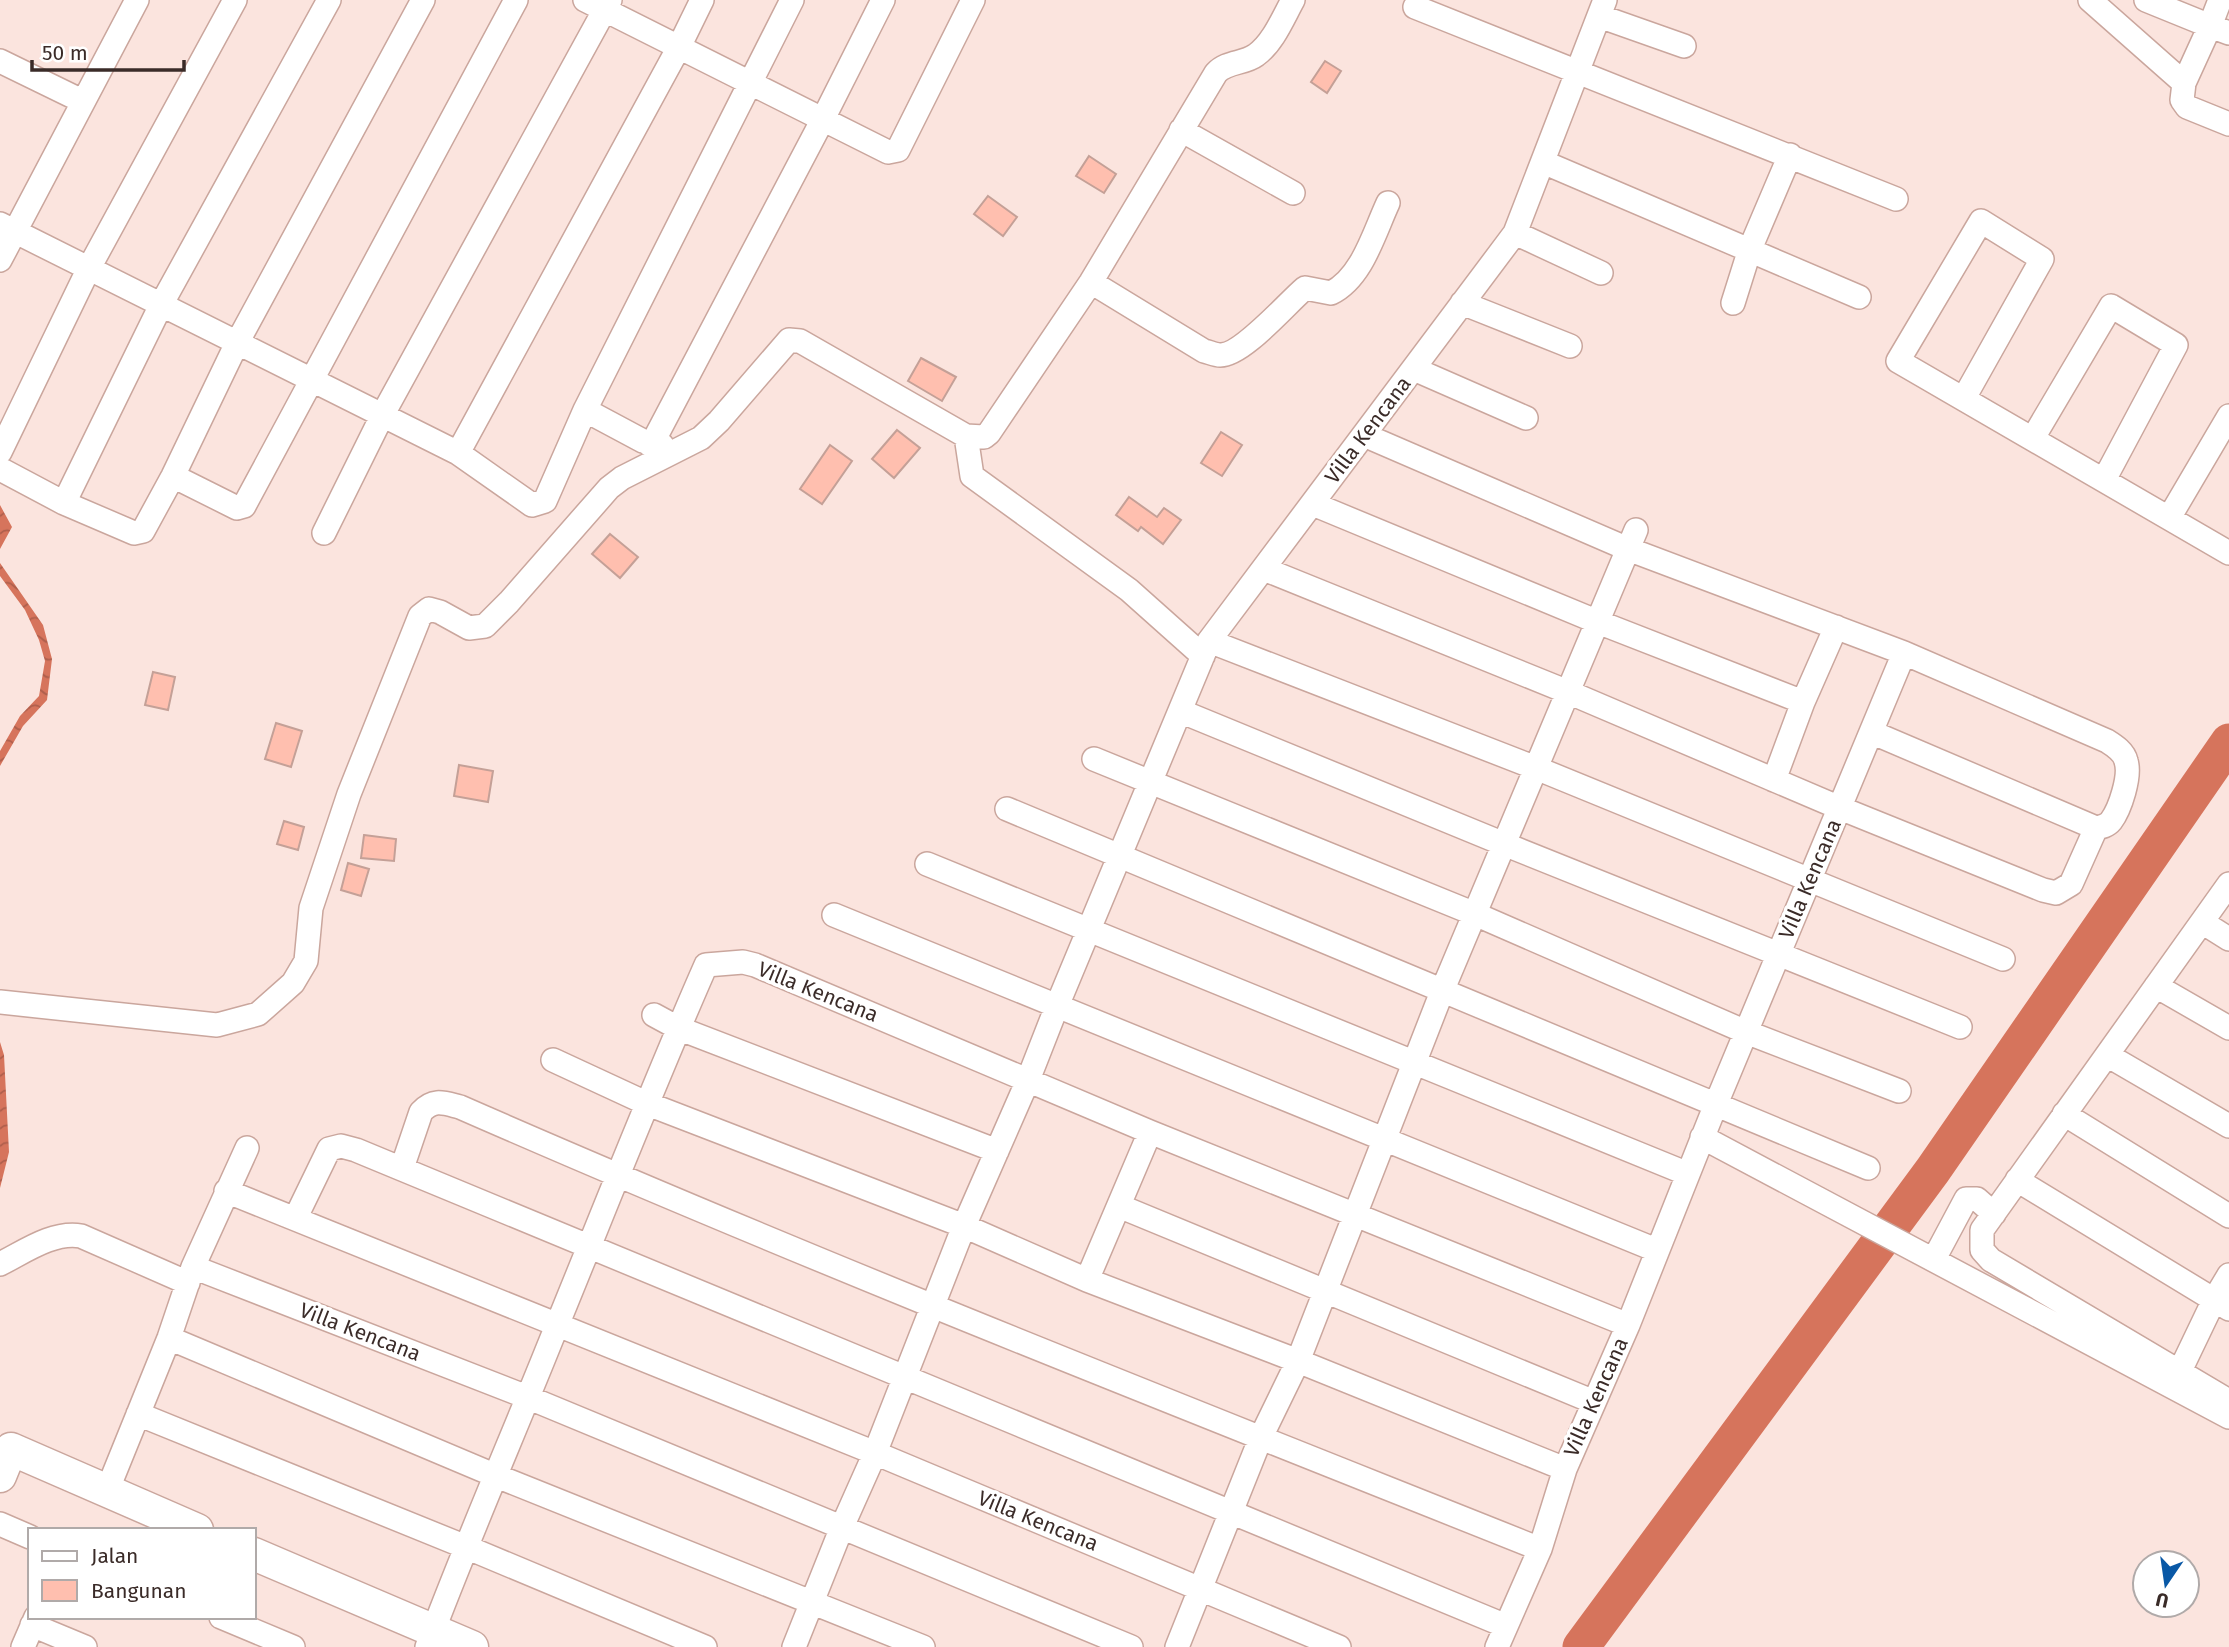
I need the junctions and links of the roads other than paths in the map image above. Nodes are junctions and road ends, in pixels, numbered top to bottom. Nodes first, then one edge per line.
1 (137, 0) edge
2 (235, 0) edge
3 (329, 0) edge
4 (422, 0) edge
5 (516, 0) edge
6 (702, 0) edge
7 (792, 0) edge
8 (883, 0) edge
9 (973, 0) edge
10 (1293, 0) edge
11 (2090, 0) edge
12 (2146, 0) edge
13 (2220, 0) edge
14 (600, 3) edge
15 (1415, 6) dead end
16 (1602, 8) edge
17 (2220, 30) edge
18 (1684, 46) dead end
19 (678, 47) junction
20 (0, 61) edge
21 (1577, 71) junction
22 (751, 83) junction
23 (2184, 83) junction
24 (82, 101) junction
25 (823, 119) junction
26 (2229, 124) edge
27 (1181, 130) junction
28 (1790, 155) junction
29 (1543, 162) junction
30 (1293, 193) dead end
31 (1896, 199) dead end
32 (1388, 204) dead end
33 (7, 227) edge
34 (1515, 233) junction
35 (1750, 249) junction
36 (0, 260) edge
37 (89, 268) junction
38 (1601, 273) dead end
39 (1091, 282) junction
40 (1859, 297) dead end
41 (1462, 303) junction
42 (1733, 303) dead end
43 (162, 305) junction
44 (237, 343) junction
45 (1570, 346) dead end
46 (1415, 369) junction
47 (311, 379) junction
48 (1965, 398) junction
49 (585, 410) junction
50 (383, 414) junction
51 (2229, 416) edge
52 (1526, 418) dead end
53 (1364, 435) junction
54 (965, 436) junction
55 (2032, 438) junction
56 (649, 444) junction
57 (683, 447) junction
58 (0, 452) edge
59 (458, 453) junction
60 (0, 469) edge
61 (173, 476) junction
62 (2104, 480) junction
63 (64, 503) junction
64 (1313, 504) junction
65 (2169, 518) junction
66 (324, 533) dead end
67 (1632, 540) junction
68 (2229, 553) edge
69 (1264, 569) junction
70 (1598, 622) junction
71 (1836, 627) junction
72 (1206, 648) junction
73 (1904, 653) junction
74 (1568, 692) junction
75 (1803, 702) junction
76 (1180, 711) junction
77 (1871, 732) junction
78 (1094, 759) dead end
79 (1536, 768) junction
80 (1774, 780) junction
81 (1151, 782) junction
82 (1840, 808) junction
83 (1007, 809) dead end
84 (2096, 828) junction
85 (1504, 844) junction
86 (1121, 855) junction
87 (927, 864) dead end
88 (1810, 880) junction
89 (2229, 884) edge
90 (1475, 914) junction
91 (834, 915) dead end
92 (2202, 922) junction
93 (1089, 930) junction
94 (2229, 939) edge
95 (1779, 954) junction
96 (2003, 959) dead end
97 (2156, 986) junction
98 (1443, 989) junction
99 (0, 1002) edge
100 (1057, 1006) junction
101 (654, 1014) dead end
102 (1960, 1027) dead end
103 (678, 1028) junction
104 (2229, 1028) edge
105 (1746, 1032) junction
106 (2107, 1055) junction
107 (553, 1060) dead end
108 (1415, 1063) junction
109 (1028, 1080) junction
110 (1899, 1091) dead end
111 (648, 1104) junction
112 (1716, 1104) junction
113 (2064, 1114) junction
114 (2229, 1126) edge
115 (1150, 1132) junction
116 (1702, 1137) junction
117 (1385, 1140) junction
118 (247, 1148) dead end
119 (997, 1151) junction
120 (402, 1168) junction
121 (1868, 1168) dead end
122 (1688, 1174) junction
123 (616, 1175) junction
124 (2017, 1180) junction
125 (226, 1191) junction
126 (1119, 1206) junction
127 (1355, 1214) junction
128 (1994, 1214) junction
129 (2229, 1216) edge
130 (296, 1217) junction
131 (964, 1226) junction
132 (588, 1247) junction
133 (1656, 1250) junction
134 (1932, 1257) junction
135 (0, 1264) edge
136 (190, 1275) junction
137 (2229, 1275) edge
138 (1087, 1280) junction
139 (1325, 1292) junction
140 (2221, 1304) edge
141 (934, 1306) junction
142 (558, 1324) junction
143 (1628, 1325) junction
144 (169, 1338) junction
145 (1298, 1361) junction
146 (2179, 1373) junction
147 (906, 1376) junction
148 (527, 1398) junction
149 (2229, 1401) edge
150 (1594, 1402) junction
151 (138, 1414) junction
152 (2229, 1417) edge
153 (1261, 1437) junction
154 (875, 1453) junction
155 (4, 1456) edge
156 (1565, 1469) junction
157 (494, 1475) junction
158 (107, 1491) junction
159 (1231, 1512) junction
160 (0, 1524) edge
161 (842, 1527) junction
162 (192, 1528) edge
163 (28, 1536) edge
164 (466, 1546) junction
165 (1539, 1549) junction
166 (256, 1555) edge
167 (1202, 1588) junction
168 (813, 1602) junction
169 (226, 1619) edge
170 (34, 1621) edge
171 (1501, 1637) edge
172 (430, 1639) edge
173 (23, 1647) edge
174 (85, 1647) edge
175 (293, 1647) edge
176 (472, 1647) edge
177 (705, 1647) edge
178 (794, 1647) edge
179 (923, 1647) edge
180 (1131, 1647) edge
181 (1178, 1647) edge
182 (1339, 1647) edge

1 - 24 street
2 - 37 street
3 - 43 street
4 - 44 street
5 - 47 street
6 - 19 street
7 - 22 street
8 - 25 street
9 - 25 street
10 - 27 street
11 - 23 street
12 - 17 street
13 - 17 street
14 - 19 street
14 - 50 street
15 - 21 street
16 - 18 street
16 - 21 street, Villa Kencana
17 - 23 street
19 - 22 street
19 - 59 street
20 - 24 street
21 - 28 street
21 - 29 street, Villa Kencana
22 - 25 street
22 - 49 street
23 - 26 street
24 - 33 street
25 - 56 street
27 - 30 street
27 - 39 street
28 - 31 street
28 - 35 street
29 - 34 street, Villa Kencana
29 - 35 street
32 - 39 street
33 - 36 street
33 - 37 street
34 - 38 street
34 - 41 street, Villa Kencana
35 - 40 street
35 - 42 street
37 - 43 street
37 - 58 street
39 - 54 street
41 - 45 street
41 - 46 street, Villa Kencana
43 - 44 street
43 - 63 street
44 - 47 street
44 - 61 street
46 - 52 street
46 - 53 street, Villa Kencana
47 - 50 street
47 - 61 street
48 - 48 street
48 - 55 street
49 - 56 street
49 - 59 street
50 - 59 street
50 - 66 street
51 - 65 street
53 - 64 street, Villa Kencana
53 - 67 street
54 - 57 street
54 - 72 street
55 - 62 street
55 - 62 street
56 - 57 street
57 - 99 street
60 - 63 street
61 - 63 street
62 - 65 street
64 - 69 street, Villa Kencana
64 - 70 street
65 - 68 street
67 - 70 street
67 - 71 street
69 - 72 street, Villa Kencana
69 - 74 street
70 - 74 street
70 - 75 street
71 - 73 street
71 - 75 street
72 - 76 street, Villa Kencana
72 - 79 street
73 - 77 street, Villa Kencana
73 - 84 street
74 - 79 street
74 - 80 street
75 - 80 street
76 - 81 street, Villa Kencana
76 - 85 street
77 - 82 street, Villa Kencana
77 - 84 street
78 - 81 street
79 - 85 street
79 - 88 street
80 - 82 street
81 - 86 street, Villa Kencana
81 - 90 street
82 - 84 street
82 - 88 street, Villa Kencana
83 - 86 street
85 - 90 street
85 - 95 street
86 - 93 street, Villa Kencana
86 - 98 street
87 - 93 street
88 - 95 street, Villa Kencana
88 - 96 street
89 - 92 street
90 - 98 street
90 - 105 street
91 - 100 street
92 - 94 street
92 - 97 street
93 - 100 street, Villa Kencana
93 - 108 street
95 - 102 street
95 - 105 street, Villa Kencana
97 - 104 street
97 - 106 street
98 - 108 street
98 - 112 street
100 - 109 street, Villa Kencana
100 - 117 street
101 - 103 street
103 - 109 street, Villa Kencana
103 - 111 street, Villa Kencana
103 - 119 street
105 - 110 street
105 - 112 street, Villa Kencana
106 - 113 street
106 - 114 street
107 - 111 street, Villa Kencana
108 - 117 street
108 - 122 street
109 - 115 street, Villa Kencana
109 - 119 street, Villa Kencana
111 - 123 street, Villa Kencana
111 - 131 street, Villa Kencana
112 - 116 street, Villa Kencana
112 - 121 street
113 - 124 street
113 - 129 street
115 - 126 street
115 - 127 street, Villa Kencana
116 - 122 street, Villa Kencana
116 - 134 street
117 - 127 street
117 - 133 street
118 - 125 street
119 - 131 street, Villa Kencana
120 - 123 street
120 - 130 street
120 - 132 street
122 - 133 street, Villa Kencana
123 - 132 street, Villa Kencana
123 - 141 street
124 - 128 street
124 - 140 street
125 - 130 street, Villa Kencana
125 - 136 street
126 - 138 street
126 - 139 street
127 - 139 street
127 - 143 street, Villa Kencana
128 - 134 street
128 - 146 street
130 - 142 street, Villa Kencana
131 - 138 street, Villa Kencana
131 - 141 street, Villa Kencana
132 - 142 street, Villa Kencana
132 - 147 street
133 - 143 street, Villa Kencana
134 - 152 street
135 - 136 street, Villa Kencana
136 - 144 street
136 - 148 street, Villa Kencana
137 - 140 street
138 - 145 street, Villa Kencana
139 - 145 street
139 - 150 street
140 - 146 street
141 - 147 street, Villa Kencana
141 - 153 street
142 - 148 street, Villa Kencana
142 - 154 street, Villa Kencana
143 - 150 street, Villa Kencana
144 - 151 street
144 - 157 street
145 - 153 street
145 - 156 street, Villa Kencana
146 - 149 street
147 - 154 street, Villa Kencana
147 - 159 street
148 - 157 street, Villa Kencana
148 - 161 street, Villa Kencana
150 - 156 street, Villa Kencana
151 - 158 street
151 - 164 street
153 - 159 street
153 - 165 street
154 - 161 street, Villa Kencana
154 - 167 street, Villa Kencana
155 - 158 street
156 - 165 street, Villa Kencana
157 - 164 street, Villa Kencana
157 - 168 street
158 - 162 street
159 - 167 street
159 - 171 street
160 - 163 street
161 - 168 street, Villa Kencana
161 - 180 street, Villa Kencana
164 - 172 street, Villa Kencana
164 - 177 street
165 - 171 street, Villa Kencana
166 - 172 street
167 - 181 street
167 - 182 street, Villa Kencana
168 - 178 street, Villa Kencana
168 - 179 street
169 - 175 street
170 - 173 street
170 - 174 street
172 - 176 street

